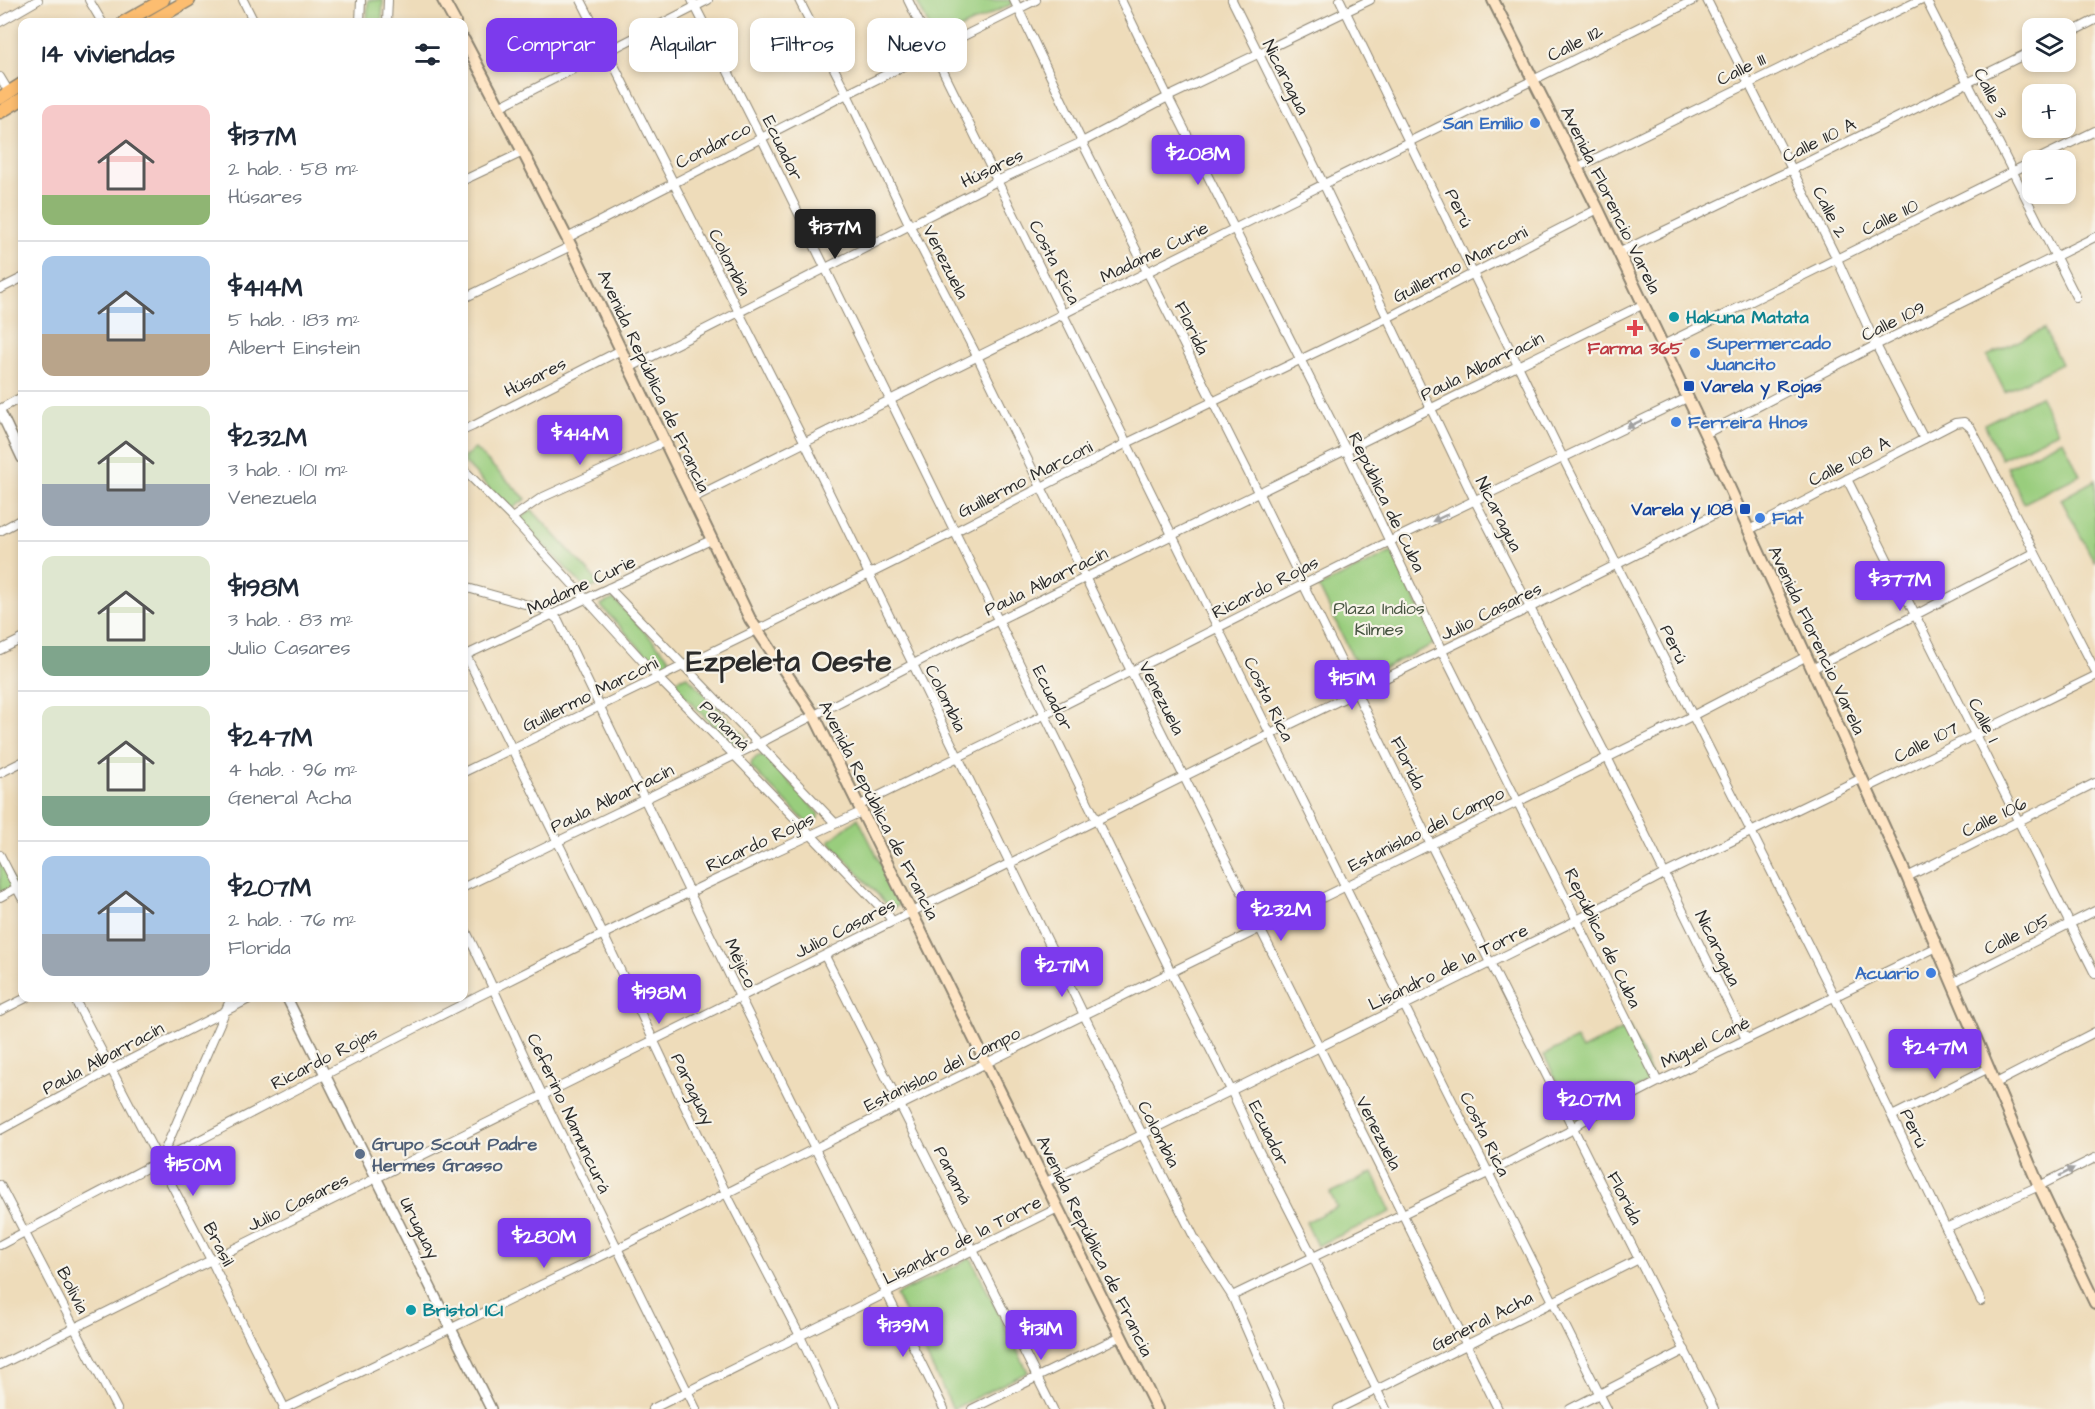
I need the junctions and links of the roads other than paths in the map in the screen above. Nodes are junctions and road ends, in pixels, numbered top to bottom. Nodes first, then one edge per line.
1 (38, 0) edge
2 (89, 0) edge
3 (163, 0) edge
4 (189, 0) edge
5 (243, 0) edge
6 (361, 0) edge
7 (388, 0) edge
8 (443, 0) edge
9 (581, 0) edge
10 (708, 0) edge
11 (799, 0) edge
12 (908, 0) edge
13 (1014, 0) edge
14 (1035, 0) edge
15 (1121, 0) edge
16 (1232, 0) edge
17 (1340, 0) edge
18 (1370, 0) edge
19 (1493, 0) edge
20 (1694, 0) edge
21 (1707, 0) edge
22 (1920, 0) edge
23 (1926, 0) edge
24 (694, 3) edge
25 (1018, 8) junction
26 (1345, 12) junction
27 (100, 18) edge
28 (131, 18) edge
29 (158, 18) edge
30 (252, 18) edge
31 (360, 18) edge
32 (387, 18) edge
33 (453, 18) edge
34 (590, 18) edge
35 (917, 18) edge
36 (2095, 20) edge
37 (0, 22) edge
38 (2076, 30) edge
39 (967, 34) edge
40 (617, 46) edge
41 (1258, 55) junction
42 (2022, 56) edge
43 (468, 59) edge
44 (567, 72) edge
45 (616, 72) edge
46 (891, 72) edge
47 (943, 72) edge
48 (0, 77) edge
49 (1533, 81) junction
50 (1748, 82) junction
51 (1969, 82) junction
52 (18, 86) edge
53 (847, 94) junction
54 (4, 95) edge
55 (1168, 97) junction
56 (18, 101) edge
57 (499, 107) junction
58 (0, 112) edge
59 (2095, 131) edge
60 (762, 137) junction
61 (1082, 142) junction
62 (1410, 142) junction
63 (2056, 150) edge
64 (524, 152) junction
65 (1578, 167) junction
66 (2022, 168) edge
67 (1791, 170) junction
68 (2014, 172) junction
69 (468, 178) edge
70 (997, 181) junction
71 (673, 183) junction
72 (1324, 185) junction
73 (1598, 209) junction
74 (910, 226) junction
75 (1234, 228) junction
76 (2095, 237) edge
77 (569, 242) junction
78 (1618, 253) junction
79 (2056, 257) junction
80 (1837, 259) junction
81 (825, 269) junction
82 (1148, 271) junction
83 (1474, 274) junction
84 (18, 280) edge
85 (0, 289) edge
86 (468, 296) edge
87 (2076, 297) dead end
88 (1644, 304) junction
89 (739, 312) junction
90 (1064, 313) junction
91 (1387, 318) junction
92 (1663, 345) junction
93 (1876, 345) junction
94 (621, 350) junction
95 (977, 356) junction
96 (1300, 359) junction
97 (1519, 365) junction
98 (629, 368) junction
99 (1687, 398) junction
100 (18, 400) edge
101 (891, 400) junction
102 (1212, 403) junction
103 (1431, 408) junction
104 (0, 410) edge
105 (468, 429) edge
106 (1705, 434) junction
107 (1924, 439) junction
108 (664, 442) junction
109 (806, 443) junction
110 (1127, 443) junction
111 (18, 449) edge
112 (1346, 450) junction
113 (1563, 458) junction
114 (468, 474) edge
115 (1847, 479) junction
116 (1042, 486) junction
117 (1259, 494) junction
118 (692, 499) junction
119 (1476, 501) junction
120 (1736, 502) junction
121 (512, 518) junction
122 (18, 521) edge
123 (1749, 530) junction
124 (0, 531) edge
125 (956, 531) junction
126 (1172, 536) junction
127 (711, 540) junction
128 (1390, 541) junction
129 (2034, 553) junction
130 (1618, 565) junction
131 (869, 574) junction
132 (1086, 578) junction
133 (1304, 585) junction
134 (468, 588) edge
135 (609, 588) junction
136 (585, 598) junction
137 (1530, 608) junction
138 (553, 614) junction
139 (1915, 614) junction
140 (999, 620) junction
141 (1218, 627) junction
142 (757, 630) junction
143 (18, 641) edge
144 (0, 650) edge
145 (1442, 651) junction
146 (468, 652) edge
147 (1807, 657) junction
148 (468, 662) edge
149 (913, 664) junction
150 (684, 666) junction
151 (1812, 669) junction
152 (2095, 670) edge
153 (1131, 671) junction
154 (2095, 676) edge
155 (658, 678) junction
156 (1357, 693) junction
157 (600, 706) junction
158 (814, 715) junction
159 (1044, 715) junction
160 (1692, 716) junction
161 (1270, 734) junction
162 (1975, 734) junction
163 (760, 743) junction
164 (511, 749) junction
165 (734, 754) junction
166 (958, 756) junction
167 (1607, 757) junction
168 (18, 764) edge
169 (468, 770) edge
170 (0, 773) edge
171 (1184, 776) junction
172 (1864, 783) junction
173 (2095, 783) edge
174 (645, 799) junction
175 (1518, 801) junction
176 (860, 808) junction
177 (1096, 820) junction
178 (2019, 822) junction
179 (835, 823) junction
180 (1751, 833) junction
181 (811, 835) junction
182 (556, 842) junction
183 (1431, 844) junction
184 (0, 855) edge
185 (1011, 862) junction
186 (1664, 874) junction
187 (1907, 877) junction
188 (18, 883) edge
189 (468, 885) edge
190 (1345, 886) junction
191 (18, 887) edge
192 (691, 892) junction
193 (0, 897) edge
194 (2095, 911) edge
195 (911, 912) junction
196 (1577, 920) junction
197 (892, 921) junction
198 (2070, 924) junction
199 (1260, 928) junction
200 (603, 934) junction
201 (468, 935) edge
202 (1937, 947) junction
203 (825, 956) junction
204 (1491, 962) junction
205 (1171, 972) junction
206 (2095, 974) edge
207 (1952, 983) junction
208 (494, 988) junction
209 (1834, 996) junction
210 (740, 997) junction
211 (468, 1001) edge
212 (18, 1002) edge
213 (76, 1002) edge
214 (229, 1002) edge
215 (244, 1002) edge
216 (288, 1002) edge
217 (466, 1002) edge
218 (1404, 1005) junction
219 (0, 1011) edge
220 (225, 1012) junction
221 (1084, 1015) junction
222 (2095, 1032) edge
223 (1746, 1039) junction
224 (653, 1041) junction
225 (1318, 1046) junction
226 (987, 1064) junction
227 (1989, 1068) junction
228 (112, 1069) junction
229 (325, 1073) junction
230 (1658, 1082) junction
231 (1996, 1083) junction
232 (1231, 1090) junction
233 (543, 1096) junction
234 (901, 1105) junction
235 (1892, 1116) junction
236 (1573, 1128) junction
237 (0, 1130) edge
238 (1142, 1134) junction
239 (815, 1149) junction
240 (2095, 1158) edge
241 (160, 1161) junction
242 (1488, 1173) junction
243 (377, 1179) junction
244 (1046, 1182) junction
245 (0, 1185) edge
246 (2039, 1186) junction
247 (726, 1193) junction
248 (1058, 1208) junction
249 (1402, 1214) junction
250 (1946, 1228) junction
251 (25, 1231) junction
252 (0, 1245) edge
253 (616, 1249) junction
254 (974, 1250) junction
255 (1313, 1257) junction
256 (1639, 1259) junction
257 (211, 1260) junction
258 (886, 1295) junction
259 (1232, 1296) junction
260 (2094, 1298) edge
261 (1981, 1301) dead end
262 (1552, 1302) junction
263 (75, 1328) junction
264 (452, 1328) junction
265 (800, 1336) junction
266 (1121, 1336) junction
267 (1467, 1346) junction
268 (1685, 1350) junction
269 (0, 1365) edge
270 (1037, 1377) junction
271 (1377, 1390) junction
272 (688, 1391) junction
273 (1599, 1394) junction
274 (117, 1409) edge
275 (285, 1409) edge
276 (491, 1409) edge
277 (652, 1409) edge
278 (696, 1409) edge
279 (834, 1409) edge
280 (944, 1409) edge
281 (972, 1409) edge
282 (1053, 1409) edge
283 (1157, 1409) edge
284 (1281, 1409) edge
285 (1338, 1409) edge
286 (1386, 1409) edge
287 (1498, 1409) edge
288 (1570, 1409) edge
289 (1606, 1409) edge
290 (1714, 1409) edge

1 - 37 street
2 - 27 street
3 - 28 main road
4 - 29 main road
5 - 30 street
6 - 31 street
7 - 32 street
8 - 33 main road
9 - 34 street, Colombia
10 - 24 street
11 - 53 street, Venezuela
12 - 35 street, Costa Rica
13 - 25 street, Florida
14 - 25 street, Condarco
15 - 55 street, República de Cuba
16 - 41 street, Nicaragua
17 - 26 street, Perú
18 - 26 street, Húsares
19 - 49 main road, Avenida Florencio Varela
20 - 49 street, Calle 112
21 - 50 street, Calle 2
22 - 50 street, Calle 111
23 - 51 street, Calle 3
24 - 40 street
24 - 60 street, Ecuador
25 - 39 street, Condarco
25 - 61 street, Florida
26 - 41 street, Húsares
26 - 62 street, Perú
36 - 38 street
41 - 55 street, Húsares
41 - 72 street, Nicaragua
42 - 51 street, Calle 110 A
43 - 57 main road, Avenida República de Francia
44 - 57 street
45 - 71 street, Colombia
46 - 53 street, Condarco
47 - 70 street, Costa Rica
48 - 54 street
49 - 62 street, Madame Curie
49 - 65 main road, Avenida Florencio Varela
50 - 65 street, Calle 111
50 - 67 street, Calle 2
51 - 67 street, Calle 110 A
51 - 68 street, Calle 3
52 - 54 main road
53 - 60 street, Condarco
53 - 74 street, Venezuela
55 - 61 street, Húsares
55 - 75 street, República de Cuba
56 - 58 main road
57 - 64 main road, Avenida República de Francia
59 - 63 street, Calle 110
60 - 71 street, Condarco
60 - 81 street, Ecuador
61 - 70 street, Húsares
61 - 82 street, Florida
62 - 72 street, Madame Curie
62 - 83 street, Perú
64 - 69 street
64 - 77 main road, Avenida República de Francia
65 - 73 main road, Avenida Florencio Varela
66 - 68 street, Calle 110
67 - 78 street, Calle 110 A
67 - 80 street, Calle 2
68 - 79 street, Calle 3
68 - 80 street, Calle 110
70 - 74 street, Húsares
70 - 90 street, Costa Rica
71 - 77 street, Condarco
71 - 89 street, Colombia
72 - 75 street, Madame Curie
72 - 91 street, Nicaragua
73 - 78 main road, Avenida Florencio Varela
73 - 83 street, Guillermo Marconi
74 - 81 street, Húsares
74 - 95 street, Venezuela
75 - 82 street, Madame Curie
75 - 96 street, República de Cuba
76 - 79 street, Calle 109
77 - 86 street, Condarco
77 - 94 main road, Avenida República de Francia
78 - 88 main road, Avenida Florencio Varela
79 - 87 street, Calle 3
79 - 93 street, Calle 109
80 - 92 street, Calle 110
80 - 93 street, Calle 2
81 - 89 street, Húsares
81 - 101 street, Ecuador
82 - 90 street, Madame Curie
82 - 102 street, Florida
83 - 91 street, Guillermo Marconi
83 - 97 street, Perú
84 - 85 street
88 - 92 main road, Avenida Florencio Varela
88 - 97 street, Paula Albarracín
89 - 98 street, Húsares
89 - 109 street, Colombia
90 - 95 street, Madame Curie
90 - 110 street, Costa Rica
91 - 96 street, Guillermo Marconi
91 - 103 street, Nicaragua
92 - 99 main road, Avenida Florencio Varela
93 - 106 street, Calle 109
93 - 107 street, Calle 2
94 - 98 main road, Avenida República de Francia
94 - 105 street, Húsares
95 - 101 street, Madame Curie
95 - 116 street, Venezuela
96 - 102 street, Guillermo Marconi
96 - 112 street, República de Cuba
97 - 103 street, Paula Albarracín
97 - 113 street, Perú
98 - 108 main road, Avenida República de Francia
99 - 106 main road, Avenida Florencio Varela
99 -> 113 street, Ricardo Rojas
100 - 104 street
101 - 109 street, Madame Curie
101 - 125 street, Ecuador
102 - 110 street, Guillermo Marconi
102 - 117 street, Florida
103 - 112 street, Paula Albarracín
103 - 119 street, Nicaragua
104 - 111 street
106 - 120 main road, Avenida Florencio Varela
107 - 115 street, Calle 108 A
107 - 129 street, Calle 108 A
108 - 118 main road, Avenida República de Francia
108 - 121 street
109 - 118 street, Madame Curie
109 - 131 street, Colombia
110 - 116 street, Guillermo Marconi
110 - 126 street, Costa Rica
112 - 117 street, Paula Albarracín
112 - 128 street, República de Cuba
113 - 119 street, Ricardo Rojas
113 - 130 street, Perú
114 - 121 street, Panamá
115 - 123 street, Calle 108 A
115 - 139 street, Calle 1
116 - 125 street, Guillermo Marconi
116 - 132 street, Venezuela
117 - 126 street, Paula Albarracín
117 - 133 street, Florida
118 - 127 main road, Avenida República de Francia
119 -> 128 street, Ricardo Rojas
119 - 137 street, Nicaragua
120 - 123 main road, Avenida Florencio Varela
120 - 130 street, Julio Casares
121 - 136 street, Panamá
122 - 124 street
123 - 147 main road, Avenida Florencio Varela
125 - 131 street, Guillermo Marconi
125 - 140 street, Ecuador
126 - 132 street, Paula Albarracín
126 - 141 street, Costa Rica
127 - 135 street, Madame Curie
127 - 142 main road, Avenida República de Francia
128 - 133 street, Ricardo Rojas
128 - 145 street, República de Cuba
129 - 139 street
129 - 152 street
130 - 137 street, Julio Casares
130 - 160 street, Perú
131 - 142 street, Guillermo Marconi
131 - 149 street, Colombia
132 - 140 street, Paula Albarracín
132 - 153 street, Venezuela
133 - 141 street, Ricardo Rojas
133 - 156 street, Florida
134 - 138 street
135 - 136 street, Madame Curie
135 - 150 street, Panamá
136 - 138 street, Madame Curie
136 - 155 street, Panamá
137 - 145 street, Julio Casares
137 - 167 street, Nicaragua
138 - 146 street, Madame Curie
138 - 157 street, Méjico
139 - 151 street
139 - 162 street, Calle 1
140 - 149 street, Paula Albarracín
140 - 159 street, Ecuador
141 - 153 street, Ricardo Rojas
141 - 161 street, Costa Rica
142 - 150 street, Guillermo Marconi
142 - 158 main road, Avenida República de Francia
143 - 144 street
145 - 156 street, Julio Casares
145 - 175 street, República de Cuba
147 - 151 main road, Avenida Florencio Varela
147 - 160 street, Estanislao del Campo
148 - 164 street, Paraguay
149 - 158 street, Paula Albarracín
149 - 166 street, Colombia
150 - 155 street, Guillermo Marconi
150 - 163 street, Panamá
151 - 172 main road, Avenida Florencio Varela
153 - 159 street, Ricardo Rojas
153 - 171 street, Venezuela
154 - 162 street, Calle 107
155 - 157 street, Guillermo Marconi
155 - 165 street, Panamá
156 - 161 street, Julio Casares
156 - 183 street, Florida
157 - 164 street, Guillermo Marconi
157 - 174 street, Méjico
158 - 163 street, Paula Albarracín
158 - 176 main road, Avenida República de Francia
159 - 166 street, Ricardo Rojas
159 - 177 street, Ecuador
160 - 167 street, Estanislao del Campo
160 - 180 street, Perú
161 - 171 street, Julio Casares
161 - 190 street, Costa Rica
162 - 172 street, Calle 107
162 - 178 street, Calle 1
163 - 165 street, Paula Albarracín
163 - 179 street, Panamá
164 - 169 street, Guillermo Marconi
164 - 182 street, Paraguay
165 - 174 street, Paula Albarracín
165 - 181 street, Panamá
166 - 176 street, Ricardo Rojas
166 - 185 street, Colombia
167 - 175 street, Estanislao del Campo
167 - 186 street, Nicaragua
168 - 170 street
171 - 177 street, Julio Casares
171 - 199 street, Venezuela
172 - 180 street, Lisandro de la Torre
172 - 187 main road, Avenida Florencio Varela
173 - 178 street, Calle 106
174 - 182 street, Paula Albarracín
174 - 192 street, Méjico
175 - 183 street, Estanislao del Campo
175 - 196 street, República de Cuba
176 - 179 street, Ricardo Rojas
176 - 195 main road, Avenida República de Francia
177 - 185 street, Julio Casares
177 - 205 street, Ecuador
178 - 187 street, Calle 106
178 - 198 street, Calle 1
179 - 181 street, Ricardo Rojas
180 - 186 street, Lisandro de la Torre
180 - 209 street, Perú
181 - 192 street, Ricardo Rojas
181 - 197 street, Panamá
182 - 189 street, Paula Albarracín
182 - 200 street, Paraguay
183 - 190 street, Estanislao del Campo
183 - 204 street, Florida
184 - 188 street
185 - 195 street, Julio Casares
185 - 221 street, Colombia
186 - 196 street, Lisandro de la Torre
186 - 223 street, Nicaragua
187 - 202 main road, Avenida Florencio Varela
190 - 199 street, Estanislao del Campo
190 - 218 street, Costa Rica
191 - 193 street
192 - 200 street, Ricardo Rojas
192 - 210 street, Méjico
194 - 198 street, Calle 105
195 - 197 street, Julio Casares
195 - 226 main road, Avenida República de Francia
196 - 204 street, Lisandro de la Torre
196 - 230 street, República de Cuba
197 - 203 street, Julio Casares
198 - 206 street, Calle 1
198 - 207 street, Calle 105
199 - 205 street, Estanislao del Campo
199 - 225 street, Venezuela
200 - 208 street, Ricardo Rojas
200 - 224 street, Paraguay
201 - 208 street, Ceferino Namuncurá
202 - 207 main road, Avenida Florencio Varela
202 - 209 street, Miguel Cané
203 - 210 street, Julio Casares
203 - 234 street, Panamá
204 - 218 street, Lisandro de la Torre
204 - 236 street, Florida
205 - 221 street, Estanislao del Campo
205 - 232 street, Ecuador
207 - 227 main road, Avenida Florencio Varela
208 - 211 street, Ricardo Rojas
208 - 233 street, Ceferino Namuncurá
209 - 223 street, Miguel Cané
209 - 235 street, Perú
210 - 224 street, Julio Casares
210 - 239 street, Méjico
212 - 219 street
213 - 228 street, Brasil
214 - 220 street
215 - 220 street, Paula Albarracín
216 - 229 street, Uruguay
217 - 229 street, Ricardo Rojas
218 - 225 street, Lisandro de la Torre
218 - 242 street, Costa Rica
220 - 228 street, Paula Albarracín
220 - 241 street
221 - 226 street, Estanislao del Campo
221 - 238 street, Colombia
222 - 231 street
223 - 230 street, Miguel Cané
224 - 233 street, Julio Casares
224 - 247 street, Paraguay
225 - 232 street, Lisandro de la Torre
225 - 249 street, Venezuela
226 - 234 street, Estanislao del Campo
226 - 244 main road, Avenida República de Francia
227 - 231 main road, Avenida Florencio Varela
227 - 235 street
228 - 237 street, Paula Albarracín
228 - 241 street, Brasil
229 - 241 street, Ricardo Rojas
229 - 243 street, Uruguay
230 - 236 street, Miguel Cané
231 - 246 main road, Avenida Florencio Varela
232 - 238 street, Lisandro de la Torre
232 - 255 street, Ecuador
233 - 243 street, Julio Casares
233 - 253 street, Ceferino Namuncurá
234 - 239 street, Estanislao del Campo
234 - 254 street, Panamá
235 - 250 street, Perú
236 - 242 street, Miguel Cané
236 - 256 street, Florida
238 - 244 street, Lisandro de la Torre
238 - 259 street, Colombia
239 - 247 street, Estanislao del Campo
239 - 258 street, Méjico
246 -> 240 street
241 - 251 street, Ricardo Rojas
241 - 257 street, Brasil
242 - 249 street, Miguel Cané
242 - 262 street, Costa Rica
243 - 257 street, Julio Casares
243 - 264 street, Uruguay
244 - 248 main road, Avenida República de Francia
245 - 251 street, Bolivia
246 - 250 street
246 - 260 main road, Avenida Florencio Varela
247 - 253 street, Estanislao del Campo
247 - 265 street, Paraguay
248 - 254 street, Lisandro de la Torre
248 - 266 main road, Avenida República de Francia
249 - 255 street, Miguel Cané
249 - 267 street, Venezuela
250 - 261 street, Perú
251 - 252 street, Ricardo Rojas
251 - 263 street, Bolivia
253 - 264 street, Estanislao del Campo
253 - 272 street, Ceferino Namuncurá
254 - 258 street, Lisandro de la Torre
254 - 270 street, Panamá
255 - 259 street, Miguel Cané
255 - 271 street, Ecuador
256 - 262 street, General Acha
256 - 268 street, Florida
257 - 263 street, Julio Casares
257 - 275 street, Brasil
258 - 265 street, Lisandro de la Torre
258 - 280 street, Méjico
259 - 284 street, Colombia
262 - 267 street, General Acha
262 - 273 street, Costa Rica
263 - 269 street, Julio Casares
263 - 274 street, Bolivia
264 - 275 street, Estanislao del Campo
264 - 276 street, Uruguay
265 - 272 street, Lisandro de la Torre
265 - 279 street, Paraguay
266 - 270 street
266 - 283 main road, Avenida República de Francia
267 - 271 street, General Acha
267 - 287 street, Venezuela
268 - 273 street
268 - 290 street, Florida
270 - 281 street
270 - 282 street, Panamá
271 - 285 street, General Acha
271 - 286 street, Ecuador
272 - 277 street, Lisandro de la Torre
272 - 278 street, Ceferino Namuncurá
273 - 288 street
273 - 289 street, Costa Rica

